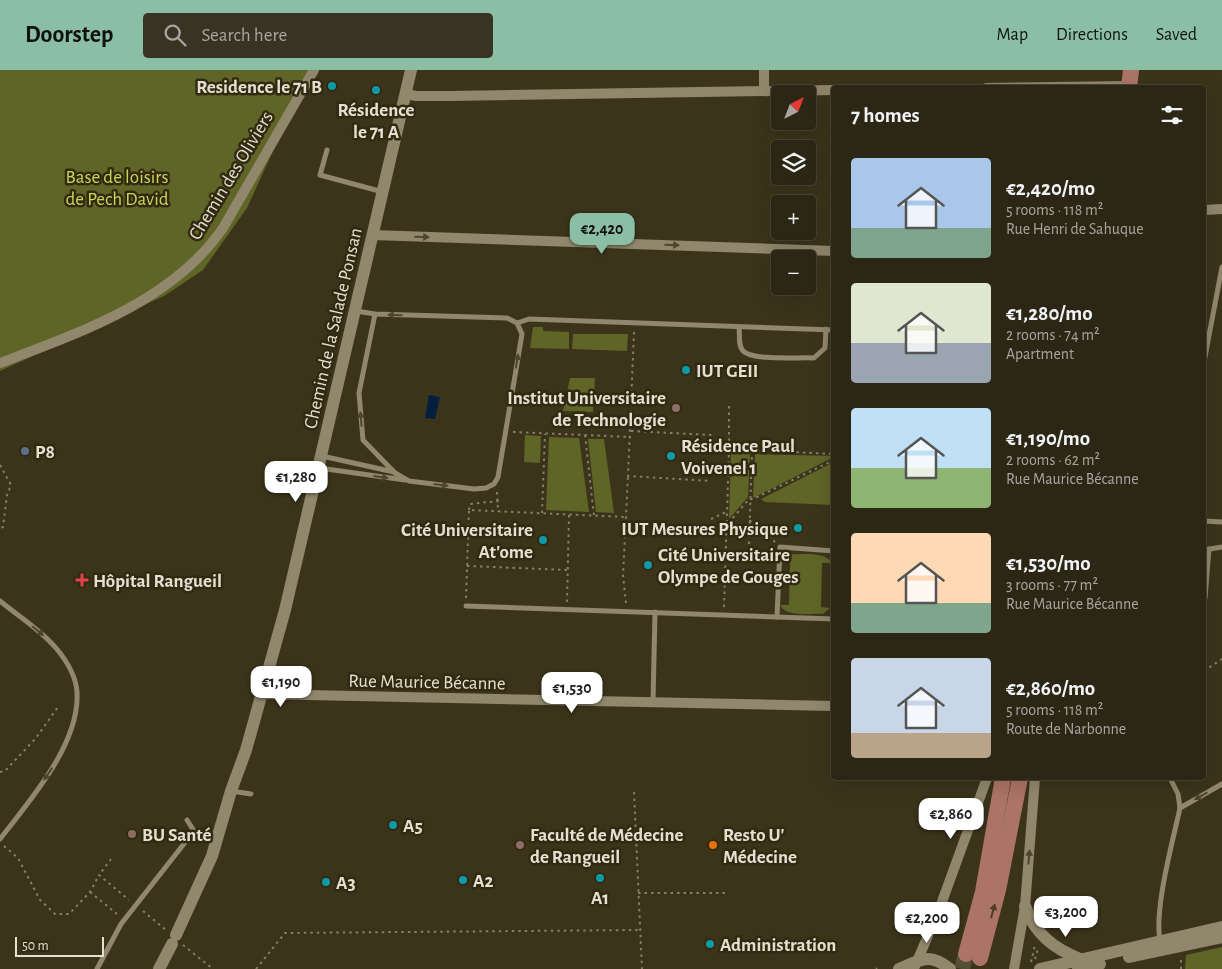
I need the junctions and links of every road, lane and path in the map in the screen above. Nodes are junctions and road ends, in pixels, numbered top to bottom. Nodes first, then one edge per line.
1 (314, 70) edge
2 (412, 70) edge
3 (764, 70) edge
4 (1129, 81) edge
5 (1047, 85) edge
6 (764, 90) junction
7 (831, 90) edge
8 (406, 94) junction
9 (327, 150) dead end
10 (383, 192) junction
11 (1222, 209) edge
12 (1206, 210) edge
13 (373, 235) junction
14 (831, 251) edge
15 (1222, 267) edge
16 (355, 311) junction
17 (375, 314) junction
18 (635, 322) junction
19 (517, 323) junction
20 (739, 328) junction
21 (826, 330) junction
22 (831, 330) edge
23 (1206, 351) edge
24 (0, 363) edge
25 (729, 406) dead end
26 (506, 431) junction
27 (631, 431) junction
28 (544, 434) junction
29 (584, 435) junction
30 (712, 435) dead end
31 (631, 437) junction
32 (729, 449) junction
33 (752, 450) junction
34 (831, 454) edge
35 (831, 461) edge
36 (320, 462) junction
37 (0, 465) edge
38 (395, 472) junction
39 (628, 476) junction
40 (408, 481) junction
41 (711, 481) dead end
42 (469, 510) junction
43 (498, 512) junction
44 (726, 512) junction
45 (542, 514) junction
46 (569, 514) junction
47 (594, 516) junction
48 (626, 517) junction
49 (711, 519) dead end
50 (749, 521) junction
51 (762, 521) dead end
52 (1206, 521) edge
53 (1222, 522) edge
54 (726, 526) junction
55 (0, 529) edge
56 (711, 530) dead end
57 (749, 536) junction
58 (749, 544) dead end
59 (780, 547) junction
60 (1222, 547) edge
61 (1206, 549) edge
62 (831, 551) edge
63 (467, 566) junction
64 (569, 570) junction
65 (0, 601) edge
66 (466, 606) joint
67 (566, 610) junction
68 (628, 612) junction
69 (655, 612) junction
70 (724, 615) junction
71 (777, 617) junction
72 (831, 620) edge
73 (1222, 659) edge
74 (1206, 670) edge
75 (260, 694) junction
76 (653, 703) junction
77 (831, 706) edge
78 (58, 707) dead end
79 (0, 772) edge
80 (986, 780) edge
81 (1004, 780) edge
82 (1020, 780) edge
83 (1035, 780) edge
84 (1171, 780) edge
85 (1222, 784) edge
86 (231, 791) junction
87 (634, 792) dead end
88 (251, 794) dead end
89 (1180, 808) junction
90 (187, 820) dead end
91 (0, 839) edge
92 (0, 843) edge
93 (111, 859) dead end
94 (99, 875) junction
95 (90, 892) junction
96 (725, 893) dead end
97 (638, 894) junction
98 (128, 899) dead end
99 (1025, 906) junction
100 (124, 920) junction
101 (1222, 927) edge
102 (639, 930) junction
103 (1222, 937) edge
104 (1037, 938) dead end
105 (1040, 942) dead end
106 (1161, 945) junction
107 (1182, 953) dead end
108 (1028, 956) dead end
109 (1034, 962) edge
110 (1079, 964) edge
111 (915, 965) edge
112 (97, 969) edge
113 (159, 969) edge
114 (256, 969) edge
115 (642, 969) edge
116 (898, 969) edge
117 (950, 969) edge
118 (1014, 969) edge
119 (1181, 969) edge

1 - 24 street, Chemin des Oliviers
2 - 8 street, Chemin de la Salade Ponsan
3 - 6 street
4 - 5 street
6 - 7 street
6 - 8 street
8 - 10 street, Chemin de la Salade Ponsan
9 - 10 lane
10 - 13 street, Chemin de la Salade Ponsan
11 - 12 street
13 -> 14 street
13 - 16 street, Chemin de la Salade Ponsan
15 - 23 lane
16 - 17 lane
16 - 36 street, Chemin de la Salade Ponsan
19 -> 17 lane
38 -> 17 lane
18 - 19 lane
18 - 20 lane
18 - 27 path
26 -> 19 lane
20 - 21 lane
20 - 21 lane
21 - 22 lane
25 - 32 path
26 - 28 path
40 -> 26 lane
27 - 30 path
27 - 31 path
28 - 29 path
28 - 45 path
29 - 31 path
29 - 47 path
31 - 39 path
32 - 33 path
32 - 44 path
33 - 34 path
33 - 50 path
35 - 54 path
36 - 38 lane
36 -> 40 lane
36 - 75 street, Chemin de la Salade Ponsan
37 - 55 path
38 - 40 lane
39 - 41 path
39 - 48 path
42 - 43 path
42 - 43 path
42 - 63 path
43 - 45 path
44 - 49 path
44 - 54 path
45 - 46 path
46 - 47 path
46 - 64 path
47 - 48 path
48 - 68 path
50 - 51 path
50 - 57 path
52 - 53 lane
54 - 56 path
54 - 70 path
57 - 58 path
57 - 59 path
59 - 62 lane
59 - 71 lane
60 - 61 lane
63 - 64 path
63 - 66 path
64 - 67 path
65 -> 91 lane
66 - 67 lane
67 - 68 lane
68 - 69 lane
69 - 70 lane
69 - 76 lane
70 - 71 lane
71 - 72 lane
73 - 74 path
75 - 76 street, Rue Maurice Bécanne
75 - 86 street, Chemin de la Salade Ponsan
76 - 77 street, Rue Maurice Bécanne
78 - 79 path
80 - 111 street
81 -> 82 main road
99 -> 83 street
84 - 89 lane
85 -> 89 lane
86 - 88 lane
86 - 113 street, Chemin de la Salade Ponsan
87 - 97 path
89 - 106 lane
90 - 100 lane
92 - 95 path
93 - 94 path
94 - 95 path
94 - 98 path
95 - 100 path
96 - 97 path
97 - 102 path
99 - 110 street
99 - 118 street
100 - 112 lane
101 - 106 street
102 - 114 path
102 - 115 path
103 - 106 street
104 - 109 path
105 - 109 path
106 - 110 street
107 - 119 path
108 - 109 path
109 - 110 street
111 - 116 street
111 - 117 street

